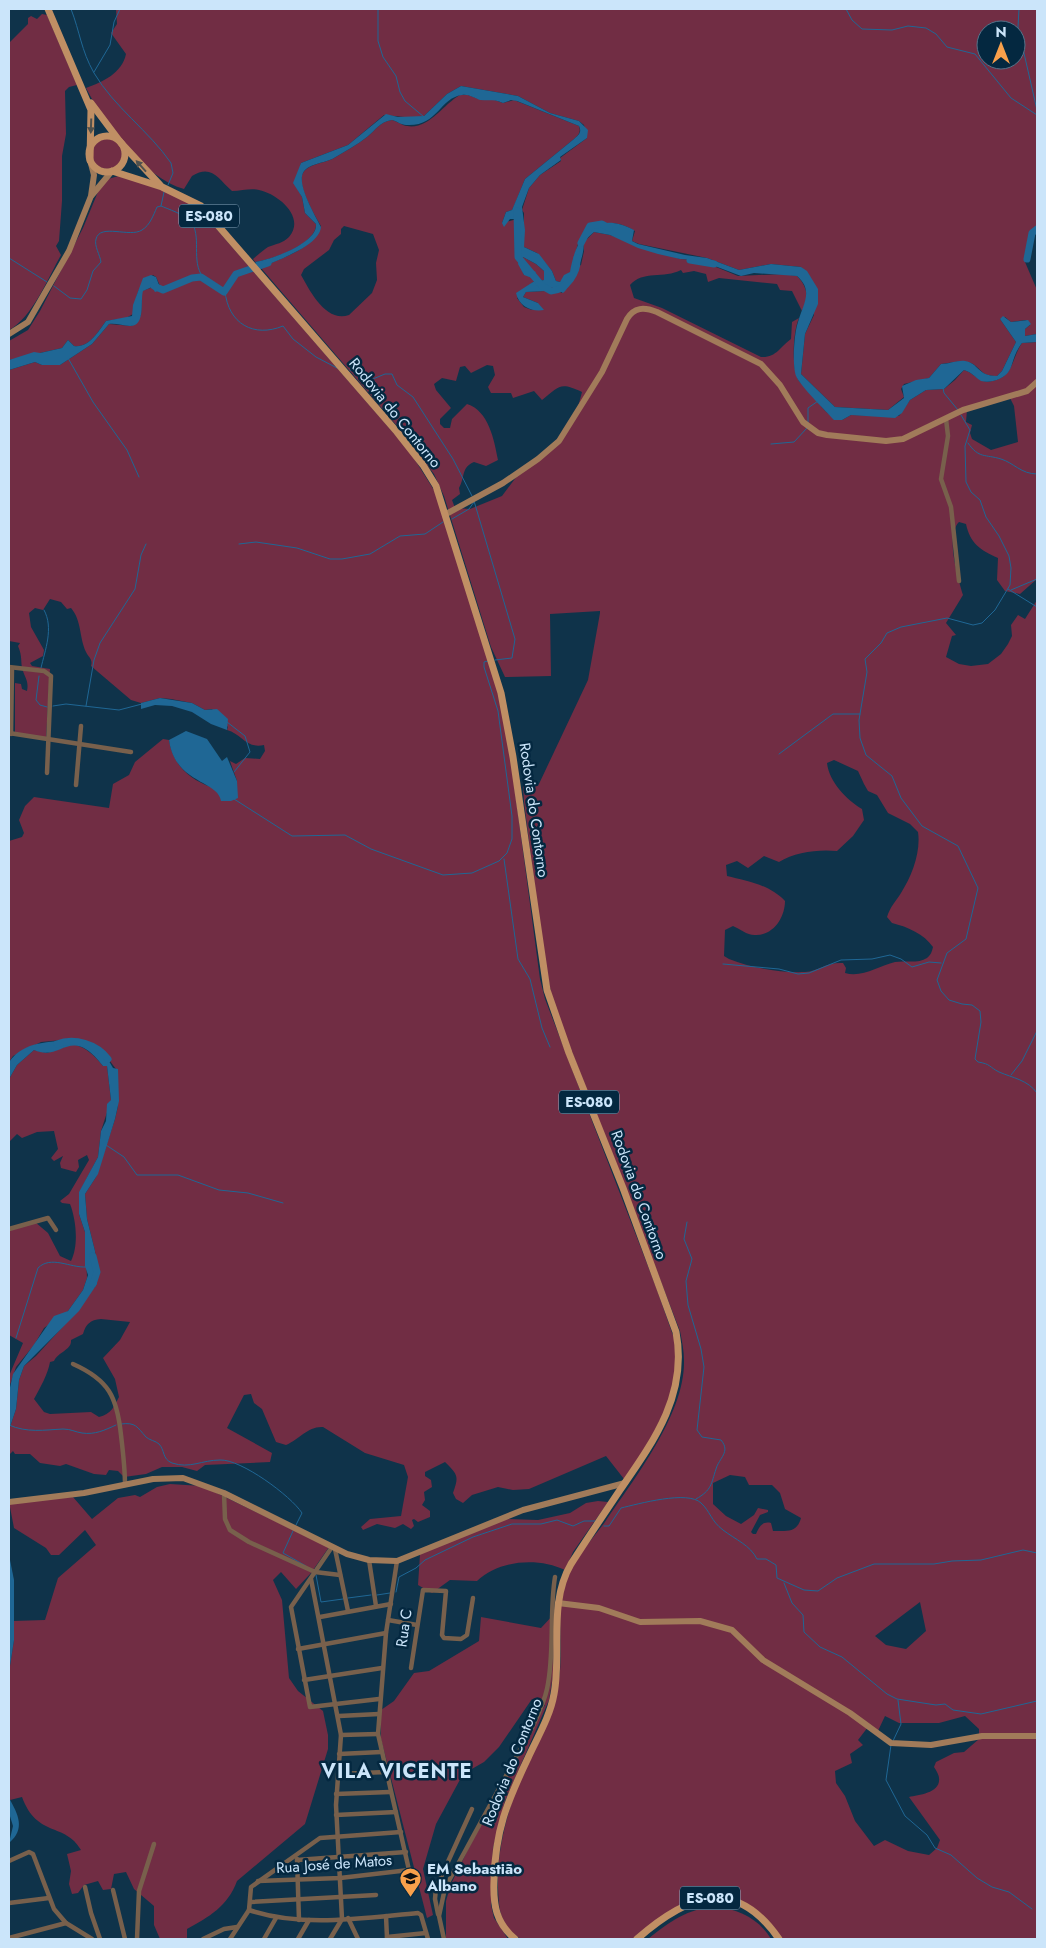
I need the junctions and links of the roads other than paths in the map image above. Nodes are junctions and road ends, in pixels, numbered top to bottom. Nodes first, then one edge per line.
1 (48, 9) edge
2 (85, 93) junction
3 (121, 143) junction
4 (90, 160) junction
5 (112, 171) junction
6 (162, 186) junction
7 (91, 196) junction
8 (9, 334) edge
9 (1037, 382) edge
10 (946, 418) junction
11 (446, 514) junction
12 (959, 581) dead end
13 (10, 667) edge
14 (81, 726) dead end
15 (10, 734) edge
16 (48, 739) junction
17 (79, 744) junction
18 (131, 752) dead end
19 (47, 773) dead end
20 (76, 785) dead end
21 (9, 1229) edge
22 (56, 1230) dead end
23 (73, 1364) dead end
24 (625, 1483) junction
25 (125, 1485) junction
26 (224, 1493) junction
27 (9, 1502) edge
28 (334, 1548) junction
29 (369, 1560) junction
30 (397, 1560) junction
31 (315, 1572) junction
32 (340, 1575) junction
33 (555, 1577) dead end
34 (312, 1579) junction
35 (473, 1598) dead end
36 (558, 1603) junction
37 (391, 1604) junction
38 (376, 1606) junction
39 (348, 1611) junction
40 (320, 1617) junction
41 (388, 1620) junction
42 (417, 1625) junction
43 (386, 1633) junction
44 (324, 1645) junction
45 (298, 1648) junction
46 (382, 1668) junction
47 (411, 1668) dead end
48 (330, 1678) junction
49 (304, 1680) junction
50 (379, 1699) junction
51 (336, 1704) junction
52 (379, 1714) junction
53 (339, 1716) junction
54 (378, 1734) junction
55 (341, 1735) junction
56 (1037, 1736) edge
57 (381, 1752) junction
58 (339, 1754) junction
59 (386, 1772) junction
60 (338, 1774) junction
61 (390, 1792) junction
62 (336, 1794) junction
63 (472, 1809) dead end
64 (396, 1812) junction
65 (336, 1815) junction
66 (401, 1832) junction
67 (337, 1836) junction
68 (154, 1844) dead end
69 (297, 1852) junction
70 (406, 1852) junction
71 (339, 1858) junction
72 (298, 1860) junction
73 (9, 1861) edge
74 (340, 1878) junction
75 (299, 1880) junction
76 (258, 1881) junction
77 (85, 1887) dead end
78 (113, 1890) dead end
79 (376, 1895) dead end
80 (49, 1898) junction
81 (341, 1898) junction
82 (299, 1900) junction
83 (251, 1902) junction
84 (9, 1903) edge
85 (249, 1910) junction
86 (386, 1916) junction
87 (439, 1916) junction
88 (276, 1918) junction
89 (345, 1918) junction
90 (299, 1920) junction
91 (309, 1920) junction
92 (66, 1923) junction
93 (237, 1926) junction
94 (426, 1933) junction
95 (9, 1938) edge
96 (387, 1938) edge
97 (92, 1939) edge
98 (100, 1939) edge
99 (125, 1939) edge
100 (137, 1939) edge
101 (203, 1939) edge
102 (230, 1939) edge
103 (264, 1939) edge
104 (298, 1939) edge
105 (330, 1939) edge
106 (358, 1939) edge
107 (428, 1939) edge
108 (444, 1939) edge
109 (514, 1939) edge
110 (637, 1939) edge
111 (779, 1939) edge

1 - 2 main road, ES-080
2 - 3 main road, ES-080
2 -> 4 main road, ES-080
3 - 4 main road
3 - 5 main road
6 -> 3 main road, ES-080
4 - 5 main road, ES-080
4 - 7 street
5 - 6 main road, ES-080
5 - 7 street
6 - 11 main road, Rodovia do Contorno / ES-080
7 - 8 street
9 - 10 street
10 - 11 street
10 - 12 street
11 - 24 main road, Rodovia do Contorno / ES-080
13 - 15 street
13 - 16 street
14 - 17 street
15 - 16 street
16 - 17 street
16 - 19 street
17 - 18 street
17 - 20 street
21 - 22 street
23 - 25 street
24 - 30 street
24 - 36 main road, Rodovia do Contorno / ES-080
25 - 26 street
25 - 27 street
26 - 28 street
26 - 31 street
28 - 29 street
28 - 31 street
28 - 32 street
29 - 30 street
29 - 38 street
30 - 37 street
31 - 32 street
31 - 34 street
32 - 39 street
33 - 87 street
34 - 40 street
34 - 45 street
35 - 42 street, Rua C
36 - 56 street
36 - 109 main road, Rodovia do Contorno / ES-080
37 - 38 street
37 - 41 street
38 - 39 street
39 - 40 street
40 - 44 street
41 - 42 street
41 - 43 street
42 - 47 street, Rua C
43 - 44 street
43 - 46 street
44 - 45 street
44 - 48 street
45 - 49 street
46 - 48 street
46 - 50 street
48 - 49 street
48 - 51 street
49 - 51 street
50 - 51 street
50 - 52 street
51 - 53 street
52 - 53 street
52 - 54 street
53 - 55 street
54 - 55 street
54 - 57 street
55 - 58 street
57 - 58 street
57 - 59 street
58 - 60 street
59 - 60 street
59 - 61 street
60 - 62 street
61 - 62 street
61 - 64 street
62 - 65 street
63 - 87 street
64 - 65 street
64 - 66 street
65 - 67 street
66 - 67 street
66 - 70 street
67 - 69 street
67 - 71 street
68 - 100 street
69 - 72 street
69 - 76 street
70 - 71 street
70 - 74 street, Rua José de Matos
71 - 72 street
71 - 74 street
72 - 75 street
73 - 80 street
74 - 75 street, Rua José de Matos
74 - 81 street
75 - 76 street, Rua José de Matos
75 - 82 street
76 - 83 street
77 - 98 street
78 - 99 street
79 - 81 street
80 - 84 street
80 - 92 street
81 - 82 street
81 - 89 street
82 - 83 street
82 - 90 street
83 - 85 street
85 - 88 street
85 - 93 street
86 - 89 street
86 - 94 street
86 - 96 street
87 - 108 street
88 - 90 street
88 - 103 street
89 - 91 street
89 - 105 street
89 - 106 street
90 - 91 street
91 - 104 street
92 - 95 street
92 - 97 street
93 - 101 street
93 - 102 street
94 - 96 street
94 - 107 street
110 - 111 main road, ES-080

